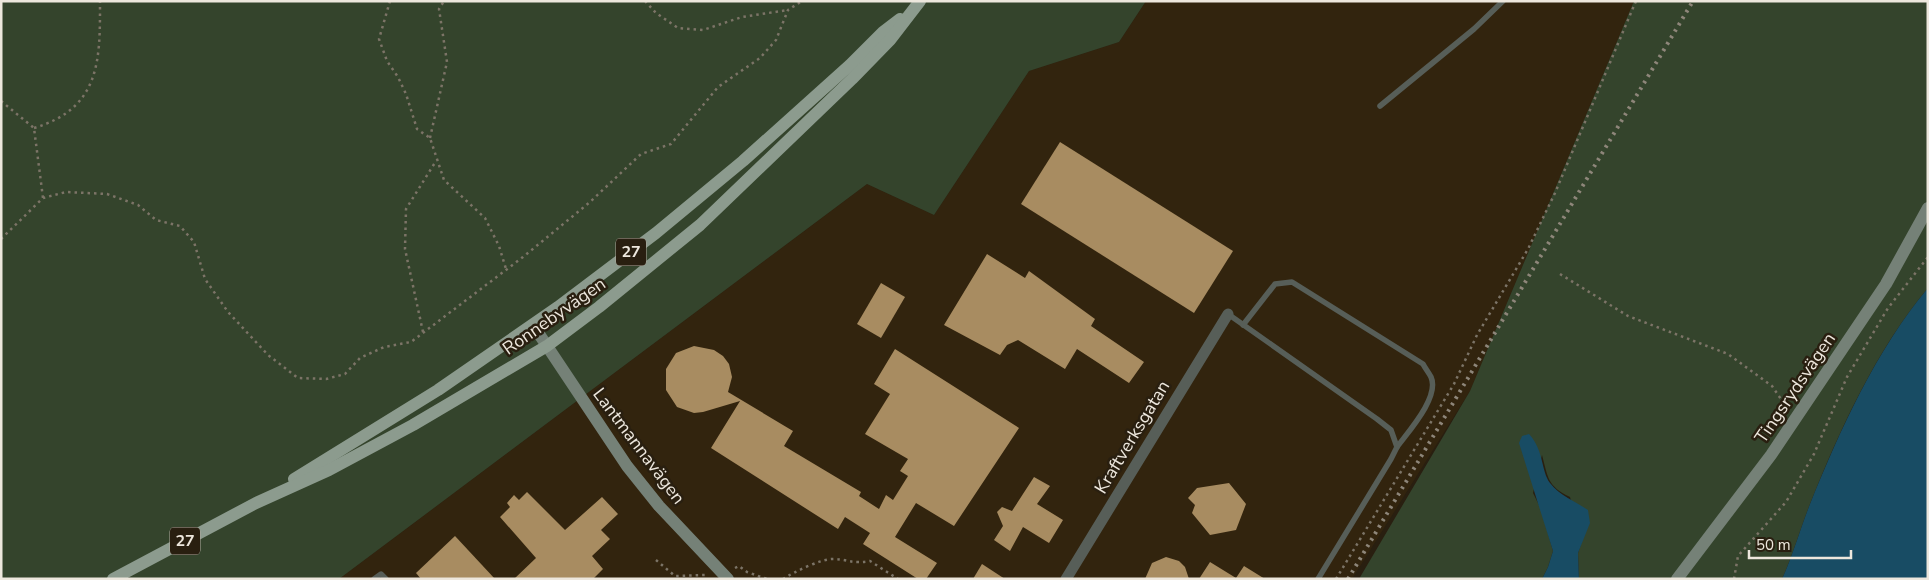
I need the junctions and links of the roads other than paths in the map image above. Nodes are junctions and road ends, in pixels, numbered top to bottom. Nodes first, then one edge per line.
1 (1503, 1) edge
2 (916, 6) edge
3 (1380, 106) dead end
4 (1928, 208) edge
5 (1228, 314) joint
6 (1243, 324) junction
7 (533, 325) junction
8 (547, 346) junction
9 (1397, 447) junction
10 (256, 503) junction
11 (113, 579) edge
12 (374, 579) edge
13 (386, 579) edge
14 (728, 579) edge
15 (1066, 579) edge
16 (1318, 579) edge
17 (1677, 579) edge

1 - 3 lane
2 - 7 main road, Ronnebyvägen / 27
2 - 8 main road, Ronnebyvägen / 27
4 - 17 street, Tingsrydsvägen
5 - 6 lane
5 - 15 street, Kraftverksgatan
6 - 9 lane
6 - 9 lane
7 - 8 street, Lantmannavägen
7 - 10 main road, Ronnebyvägen / 27
8 - 10 main road, Ronnebyvägen / 27
8 - 14 street, Lantmannavägen
9 - 16 lane
10 - 11 main road, Ronnebyvägen / 27
12 - 13 lane

